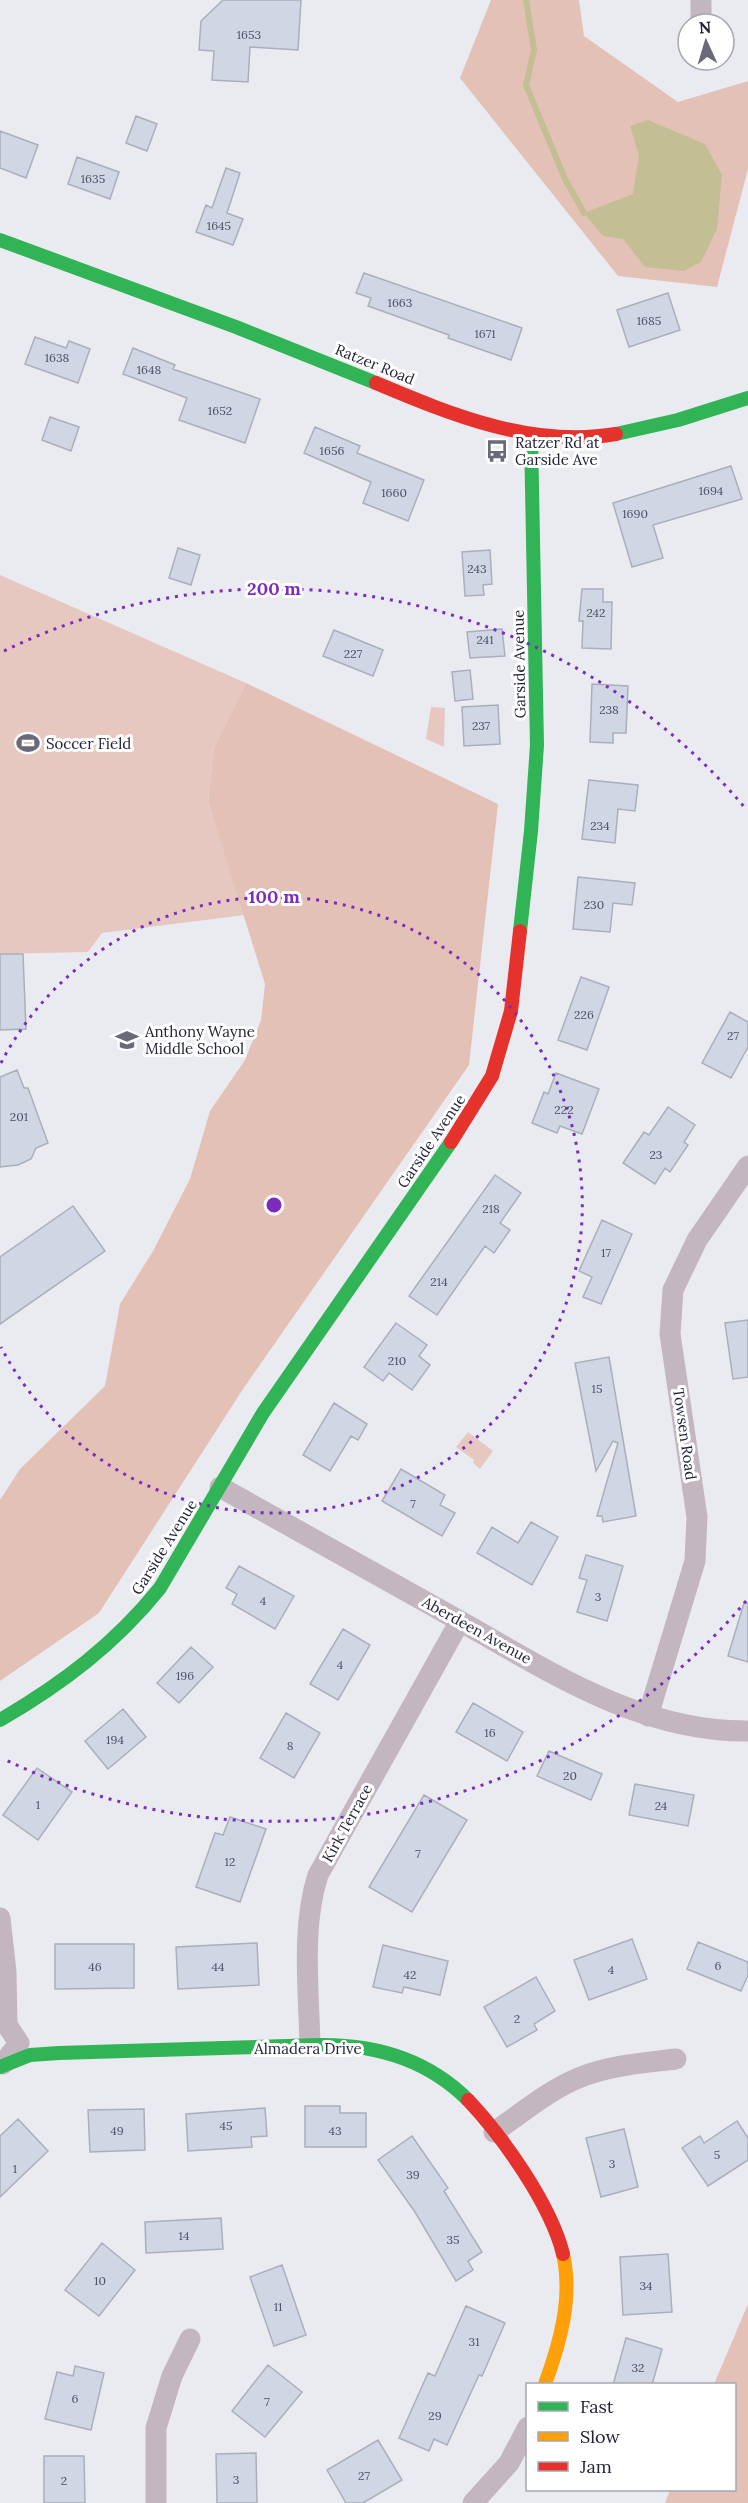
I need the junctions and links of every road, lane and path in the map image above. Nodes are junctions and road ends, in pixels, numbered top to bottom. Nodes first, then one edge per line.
1 (0, 240) edge
2 (748, 398) edge
3 (531, 436) junction
4 (748, 1166) edge
5 (220, 1487) junction
6 (460, 1621) junction
7 (648, 1716) junction
8 (0, 1720) edge
9 (748, 1731) edge
10 (0, 1918) edge
11 (310, 2046) junction
12 (676, 2059) dead end
13 (1, 2064) edge
14 (494, 2132) junction
15 (190, 2339) dead end
16 (546, 2383) edge
17 (526, 2431) edge
18 (156, 2503) edge
19 (473, 2503) edge

1 - 3 street, Ratzer Road
2 - 3 street, Ratzer Road
3 - 5 street, Garside Avenue
4 - 7 street, Towsen Road
5 - 6 street, Aberdeen Avenue
5 - 8 street, Garside Avenue
6 - 7 street, Aberdeen Avenue
6 - 11 street, Kirk Terrace
7 - 9 street, Aberdeen Avenue
10 - 13 street
11 - 13 street, Almadera Drive
11 - 14 street, Almadera Drive
12 - 14 street
14 - 16 street, Almadera Drive
15 - 18 street
17 - 19 street

